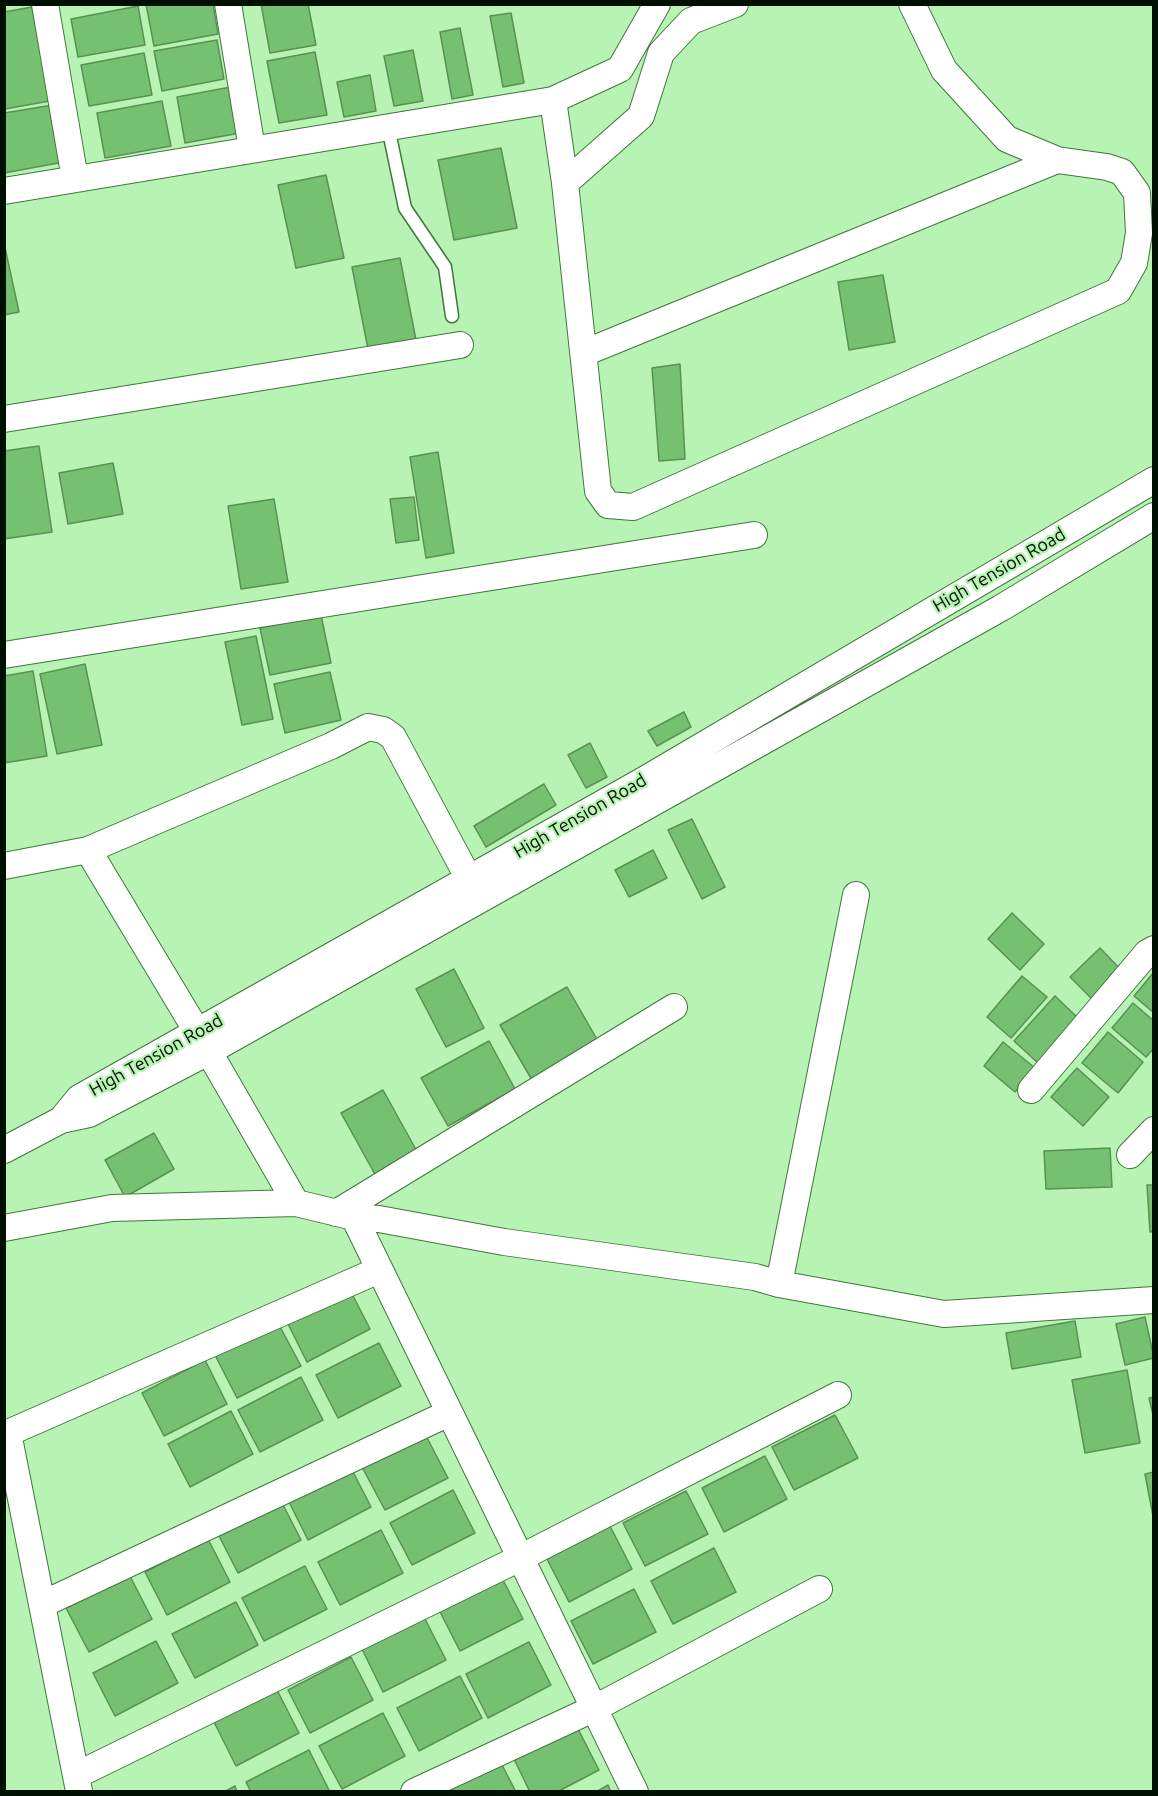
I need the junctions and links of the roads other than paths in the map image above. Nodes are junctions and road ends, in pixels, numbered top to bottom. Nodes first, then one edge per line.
1 (45, 4) edge
2 (228, 4) edge
3 (657, 4) edge
4 (735, 4) edge
5 (912, 4) edge
6 (553, 100) junction
7 (387, 127) junction
8 (252, 148) junction
9 (1057, 160) junction
10 (75, 179) junction
11 (565, 183) junction
12 (4, 191) edge
13 (452, 316) dead end
14 (460, 345) dead end
15 (584, 353) junction
16 (4, 419) edge
17 (1154, 480) edge
18 (1154, 516) edge
19 (754, 535) dead end
20 (4, 655) edge
21 (88, 850) junction
22 (4, 866) edge
23 (469, 879) junction
24 (856, 895) dead end
25 (1154, 949) edge
26 (674, 1007) dead end
27 (203, 1042) junction
28 (1031, 1090) dead end
29 (1154, 1130) edge
30 (4, 1150) edge
31 (1130, 1155) dead end
32 (296, 1203) junction
33 (345, 1215) junction
34 (4, 1228) edge
35 (379, 1270) junction
36 (779, 1284) junction
37 (1154, 1300) edge
38 (838, 1395) dead end
39 (449, 1413) junction
40 (6, 1425) edge
41 (520, 1558) junction
42 (819, 1589) dead end
43 (43, 1605) junction
44 (595, 1708) junction
45 (78, 1783) edge
46 (414, 1791) edge
47 (635, 1791) edge

1 - 10 street
2 - 8 street
3 - 6 street
4 - 11 street
5 - 9 street
6 - 7 street
6 - 11 street
7 - 8 street
7 - 13 lane
8 - 10 street
9 - 15 street
9 - 15 street
10 - 12 street
11 - 15 street
14 - 16 street
17 - 23 street, High Tension Road
18 - 27 street, High Tension Road
19 - 20 street
21 - 22 street
21 - 23 street
21 - 27 street
23 - 27 street, High Tension Road
24 - 36 street
25 - 28 street
26 - 33 street
27 - 30 street, High Tension Road
27 - 32 street
29 - 31 street
32 - 33 street
32 - 34 street
33 - 35 street
33 - 36 street
35 - 39 street
35 - 40 street
36 - 37 street
38 - 41 street
39 - 41 street
39 - 43 street
40 - 43 street
41 - 44 street
41 - 45 street
42 - 44 street
43 - 45 street
44 - 46 street
44 - 47 street

